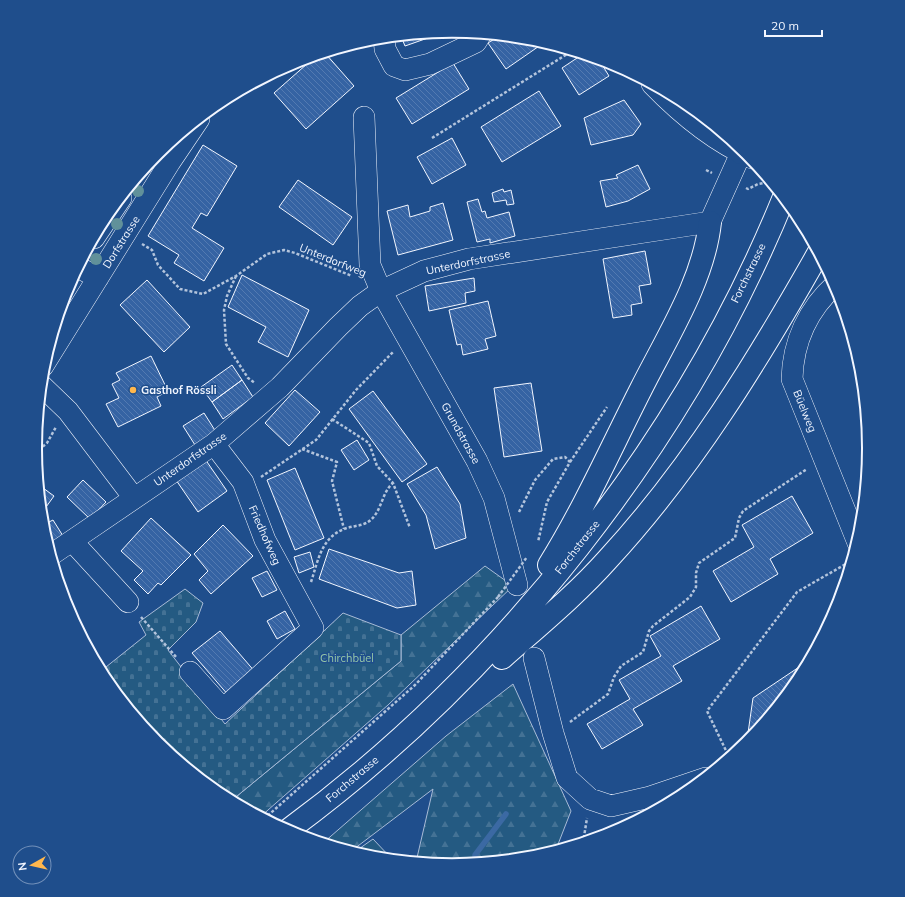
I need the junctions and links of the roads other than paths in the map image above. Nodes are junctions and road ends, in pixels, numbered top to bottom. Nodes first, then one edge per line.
1 (478, 39) edge
2 (385, 44) edge
3 (666, 98) edge
4 (364, 117) dead end
5 (729, 146) edge
6 (163, 158) edge
7 (743, 158) edge
8 (781, 203) edge
9 (790, 215) edge
10 (710, 222) junction
11 (816, 257) edge
12 (83, 270) edge
13 (98, 278) junction
14 (831, 289) edge
15 (381, 291) junction
16 (55, 347) edge
17 (47, 390) edge
18 (214, 444) junction
19 (134, 498) junction
20 (854, 533) edge
21 (72, 541) junction
22 (55, 552) edge
23 (517, 585) dead end
24 (128, 602) road end
25 (493, 657) junction
26 (534, 658) dead end
27 (190, 672) road end
28 (689, 784) edge
29 (292, 827) edge
30 (308, 832) edge

1 - 2 street
3 - 5 street
4 - 15 street, Grundstrasse
6 - 13 street, Dorfstrasse
7 - 10 street
8 - 25 highway, Forchstrasse
9 - 25 highway, Forchstrasse
10 - 15 street, Unterdorfstrasse
10 - 25 highway
11 - 25 highway
12 - 13 street
13 - 16 street, Dorfstrasse
14 - 20 street, Büelweg
15 - 18 street, Unterdorfstrasse
15 - 23 street, Grundstrasse
17 - 19 street
18 - 19 street, Unterdorfstrasse
18 - 27 street, Friedhofweg
19 - 21 street, Unterdorfstrasse
21 - 22 street, Unterdorfstrasse
21 - 24 street
25 - 29 highway, Forchstrasse
25 - 30 highway, Forchstrasse
26 - 28 street

